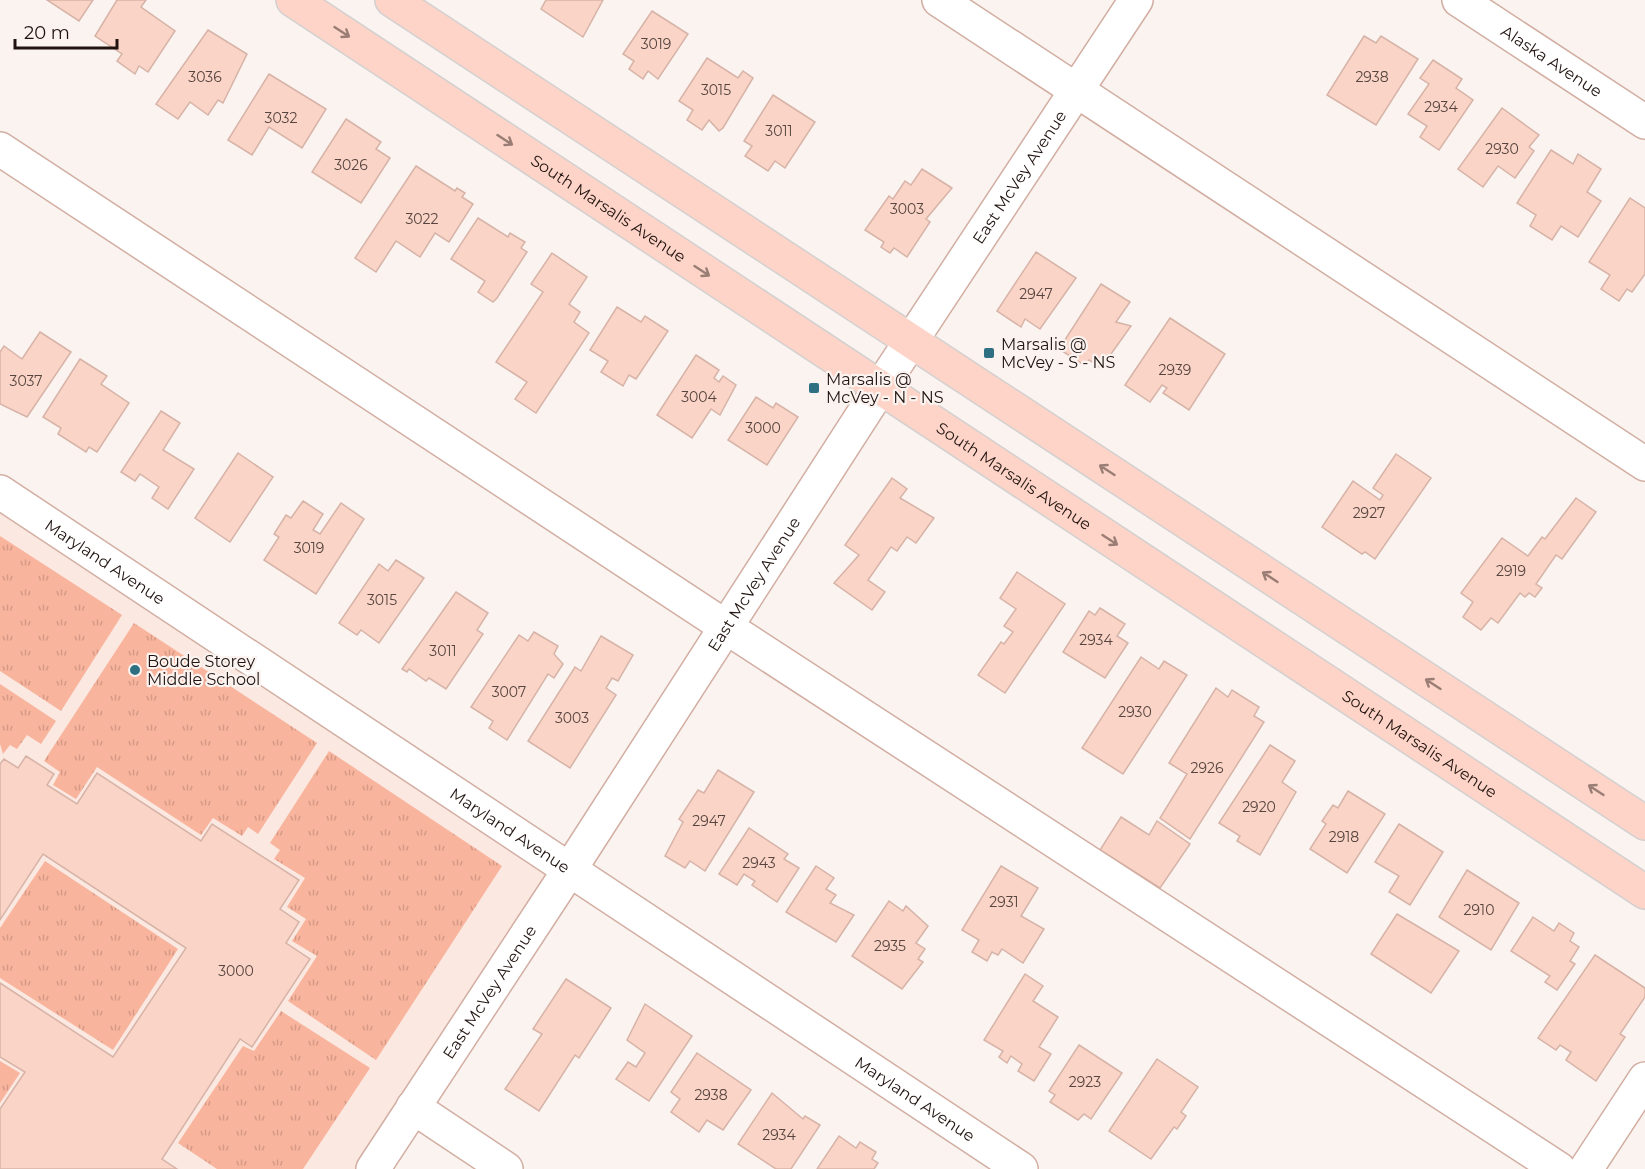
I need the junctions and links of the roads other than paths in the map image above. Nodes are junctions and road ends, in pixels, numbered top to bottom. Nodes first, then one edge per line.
1 (293, 0) edge
2 (392, 0) edge
3 (939, 0) edge
4 (1136, 0) edge
5 (1460, 0) edge
6 (1077, 91) junction
7 (1645, 122) edge
8 (0, 149) edge
9 (912, 341) junction
10 (880, 388) junction
11 (1645, 464) edge
12 (0, 492) edge
13 (726, 627) junction
14 (1645, 823) edge
15 (570, 869) junction
16 (1645, 892) edge
17 (1645, 1079) edge
18 (413, 1107) junction
19 (373, 1169) edge
20 (506, 1169) edge
21 (1021, 1169) edge
22 (1559, 1169) edge
23 (1586, 1169) edge

1 -> 10 main road, South Marsalis Avenue
2 - 9 main road
3 - 6 street
4 - 6 street, East McVey Avenue
5 - 7 street, Alaska Avenue
6 - 9 street, East McVey Avenue
6 - 11 street
8 - 13 street
9 - 10 street, East McVey Avenue
14 -> 9 main road
10 - 13 street, East McVey Avenue
10 -> 16 main road, South Marsalis Avenue
12 - 15 street, Maryland Avenue
13 - 15 street, East McVey Avenue
13 - 22 street
15 - 18 street, East McVey Avenue
15 - 21 street, Maryland Avenue
17 - 23 street
18 - 19 street, East McVey Avenue
18 - 20 street

